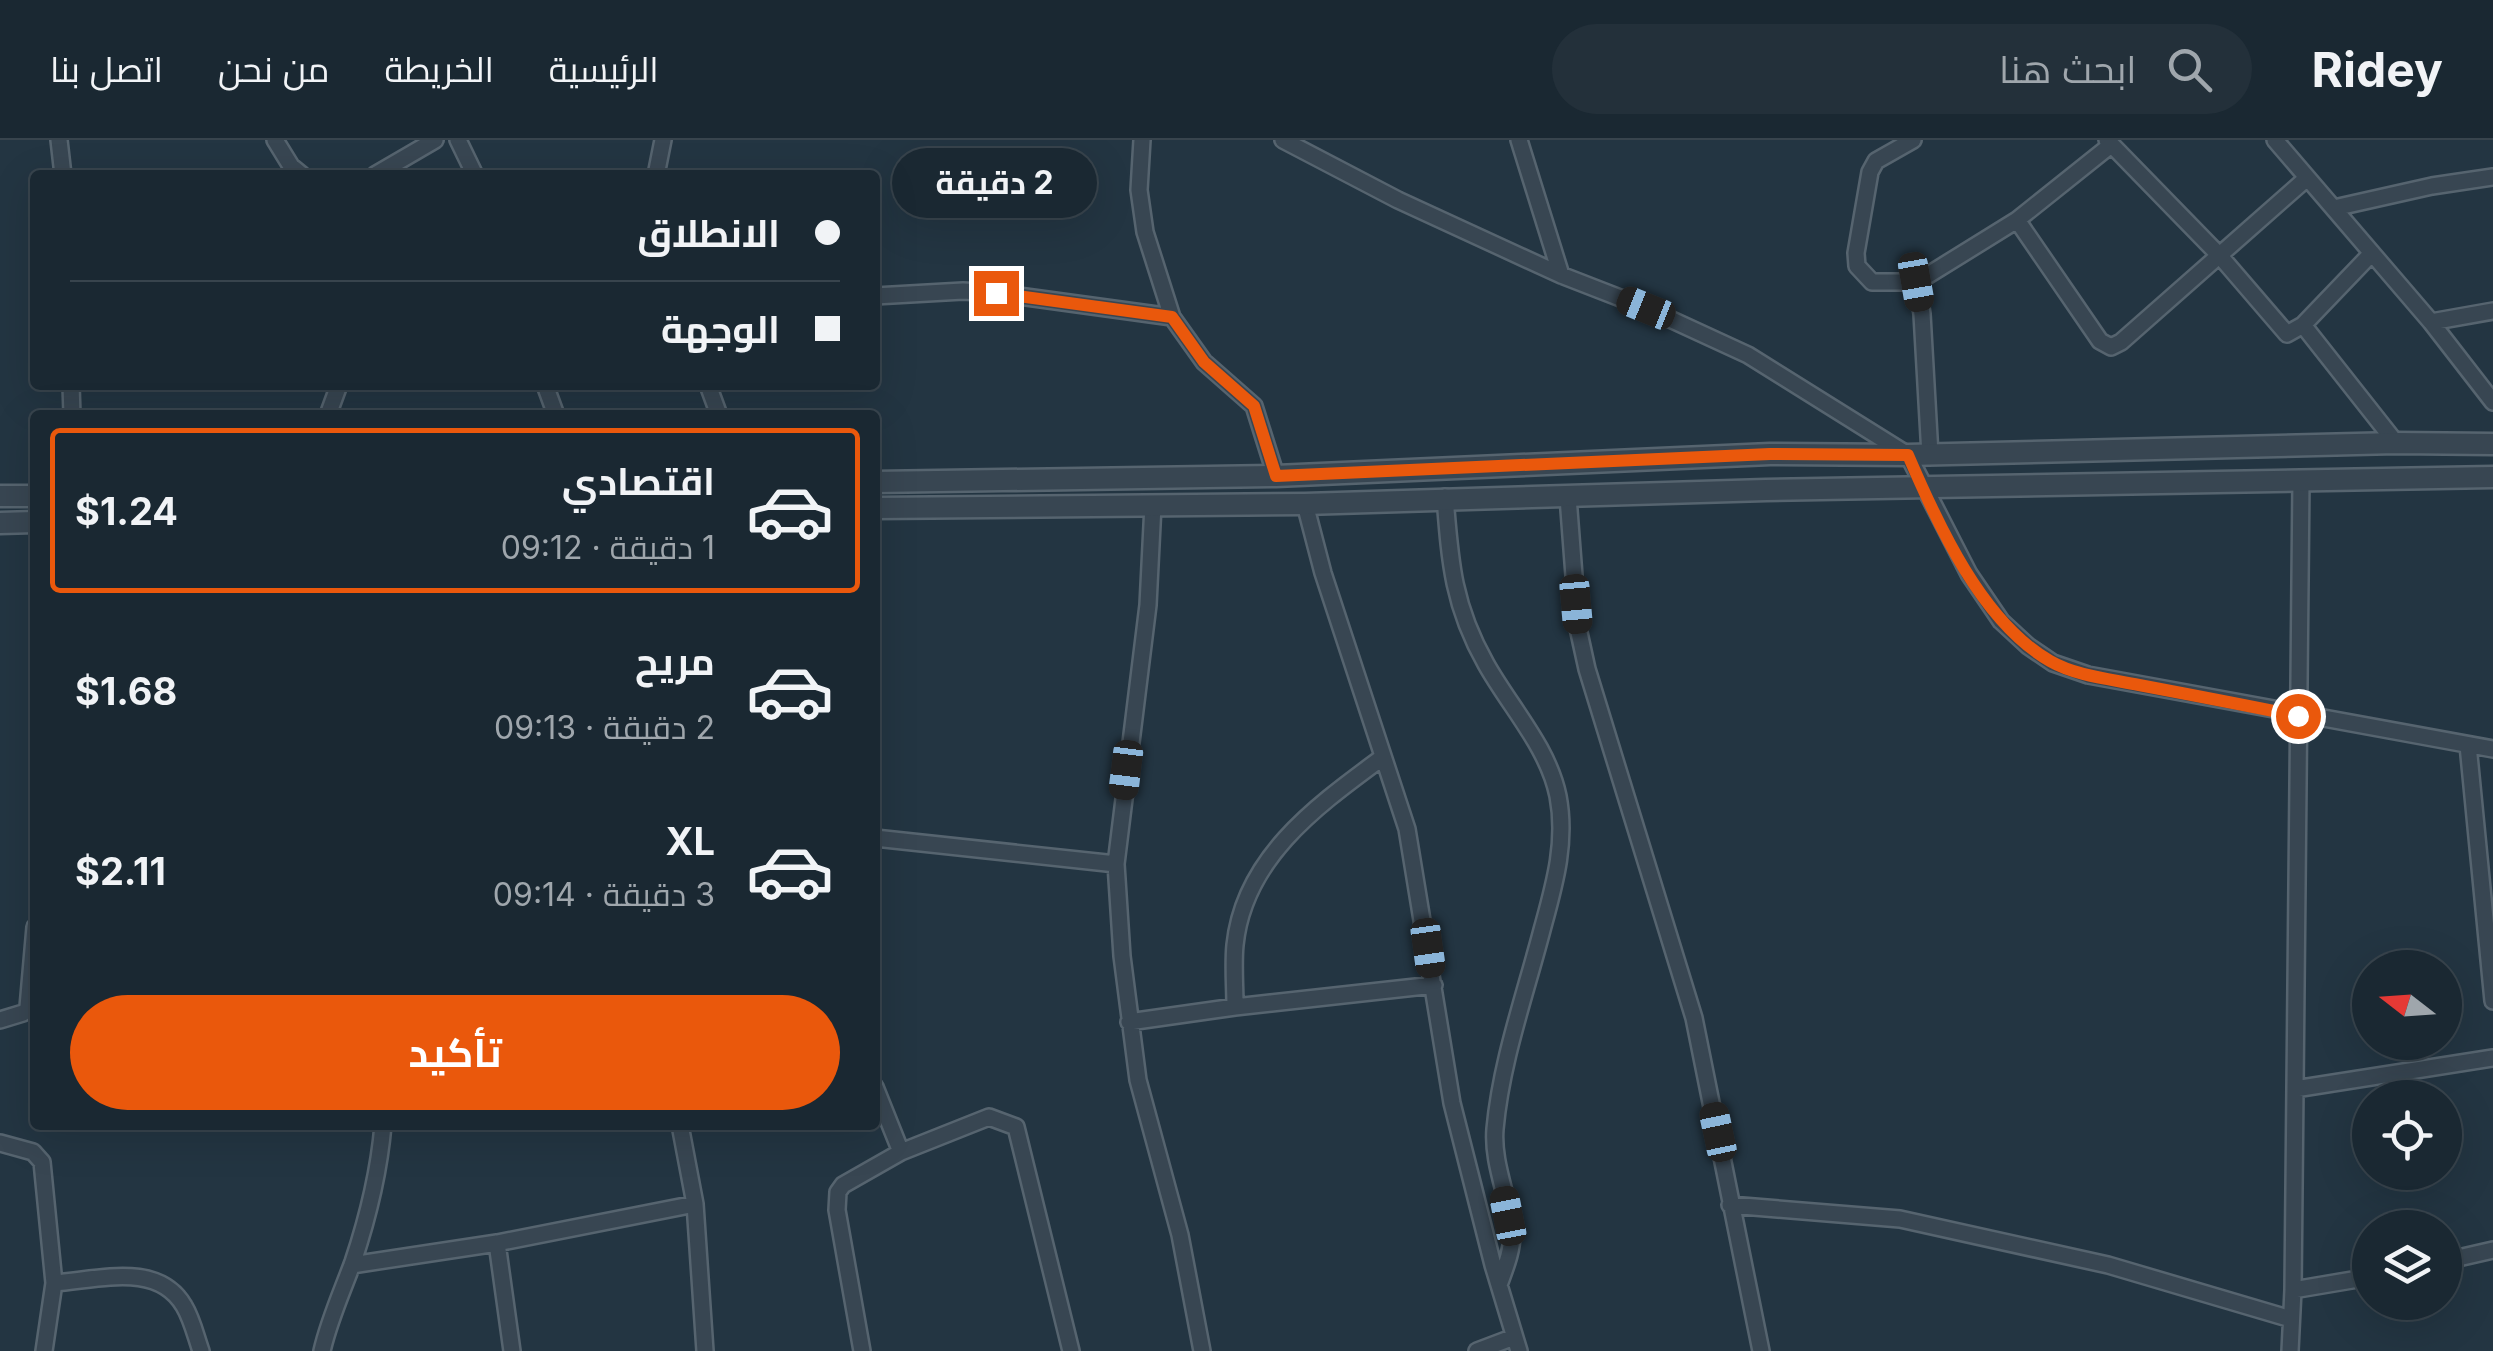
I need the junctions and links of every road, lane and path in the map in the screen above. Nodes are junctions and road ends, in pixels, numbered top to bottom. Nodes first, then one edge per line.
1 (59, 140) edge
2 (276, 140) edge
3 (435, 140) edge
4 (458, 140) edge
5 (663, 140) edge
6 (1142, 140) edge
7 (1283, 140) edge
8 (1312, 140) edge
9 (1519, 140) edge
10 (1913, 140) edge
11 (2275, 140) edge
12 (2109, 142) edge
13 (1316, 159) junction
14 (62, 170) edge
15 (296, 170) edge
16 (384, 170) edge
17 (473, 170) edge
18 (657, 170) edge
19 (2493, 177) edge
20 (2307, 178) junction
21 (2334, 208) junction
22 (2016, 220) junction
23 (2372, 253) junction
24 (2220, 256) junction
25 (1561, 275) junction
26 (1916, 282) junction
27 (880, 296) edge
28 (2493, 311) edge
29 (1172, 317) junction
30 (2430, 322) junction
31 (2303, 325) junction
32 (2493, 402) edge
33 (2396, 443) junction
34 (2493, 444) edge
35 (2368, 445) junction
36 (1908, 455) junction
37 (1930, 455) junction
38 (1456, 468) junction
39 (1276, 476) junction
40 (2493, 477) edge
41 (2368, 479) junction
42 (2301, 480) junction
43 (880, 482) edge
44 (1922, 488) junction
45 (0, 496) edge
46 (30, 496) edge
47 (1451, 497) junction
48 (1568, 497) junction
49 (1305, 504) junction
50 (1152, 505) junction
51 (880, 508) edge
52 (30, 522) edge
53 (0, 523) edge
54 (2298, 716) junction
55 (2468, 745) junction
56 (2493, 749) edge
57 (1383, 757) junction
58 (880, 839) edge
59 (1116, 864) junction
60 (1434, 986) junction
61 (2493, 1001) edge
62 (1235, 1007) junction
63 (30, 1008) edge
64 (0, 1020) edge
65 (1129, 1022) junction
66 (2493, 1058) edge
67 (2295, 1089) junction
68 (880, 1100) edge
69 (383, 1130) edge
70 (681, 1130) edge
71 (0, 1143) edge
72 (901, 1152) junction
73 (695, 1204) junction
74 (1730, 1205) junction
75 (497, 1243) junction
76 (2493, 1250) edge
77 (2462, 1257) edge
78 (352, 1265) junction
79 (2352, 1280) edge
80 (54, 1283) junction
81 (1499, 1285) junction
82 (2293, 1290) junction
83 (2291, 1319) junction
84 (1517, 1344) edge
85 (44, 1351) edge
86 (200, 1351) edge
87 (322, 1351) edge
88 (512, 1351) edge
89 (706, 1351) edge
90 (862, 1351) edge
91 (1071, 1351) edge
92 (1202, 1351) edge
93 (1478, 1351) edge
94 (1761, 1351) edge
95 (2290, 1351) edge

1 - 14 street
2 - 15 street
3 - 16 street
4 - 17 street
5 - 18 street
6 - 29 street
7 - 13 street
8 - 13 street
9 - 25 street
10 - 26 street
11 - 20 street
12 - 22 street
12 - 24 street
13 - 25 street
19 - 21 street
20 - 21 street
20 - 24 street
21 - 23 street
22 - 24 street
22 - 26 street
23 - 30 street
23 - 31 street
24 - 31 street
25 - 36 street
26 - 37 street
27 - 29 street
28 - 30 street
29 - 39 street
30 - 32 street
31 - 33 street
33 - 34 street
33 - 35 street
35 - 37 street
35 - 41 street
36 - 37 street
36 - 38 street
36 - 44 street
38 - 39 street
38 - 47 street
39 - 43 street
40 - 41 street
41 - 42 street
42 - 44 street
42 - 54 street
44 - 48 street
44 - 54 street
45 - 46 street
47 - 48 street
47 - 49 street
47 - 81 street
48 - 74 street
49 - 50 street
49 - 57 street
50 - 51 street
50 - 59 street
52 - 53 street
54 - 55 street
54 - 67 street
55 - 56 street
55 - 61 street
57 - 60 street
57 - 62 street
58 - 59 street
59 - 65 street
60 - 62 street
60 - 81 street
62 - 65 street
63 - 64 street
65 - 92 street
66 - 67 street
67 - 82 street
68 - 72 street
69 - 78 street
70 - 73 street
71 - 80 street
72 - 90 street
72 - 91 street
73 - 75 street
73 - 89 street
74 - 83 street
74 - 94 street
75 - 78 street
75 - 88 street
76 - 77 street
78 - 87 street
79 - 82 street
80 - 85 street
80 - 86 street
81 - 84 street
82 - 83 street
83 - 95 street
84 - 93 street

